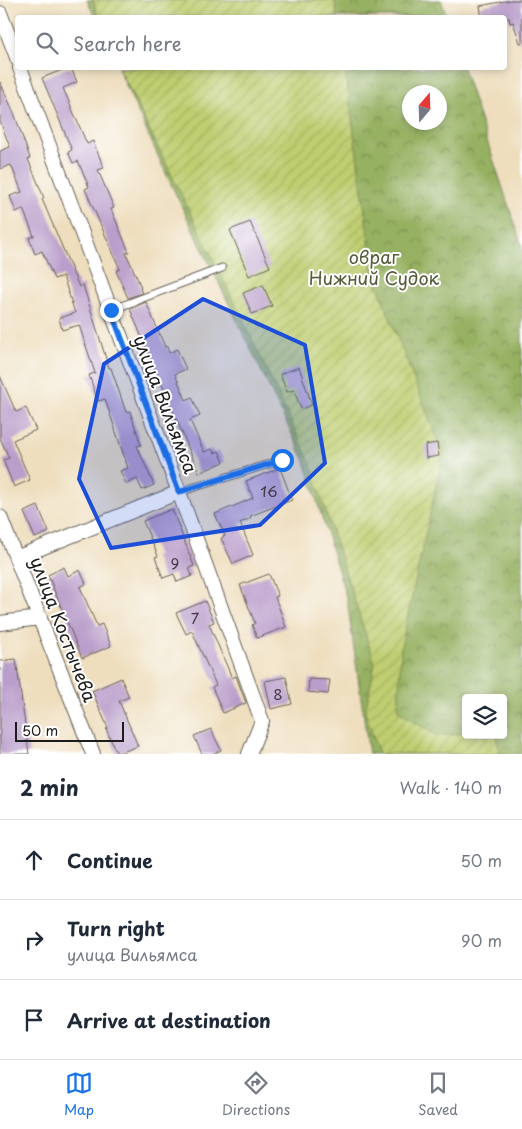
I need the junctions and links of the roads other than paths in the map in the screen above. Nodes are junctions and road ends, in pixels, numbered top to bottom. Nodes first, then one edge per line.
1 (0, 14) edge
2 (15, 52) edge
3 (21, 70) edge
4 (222, 268) dead end
5 (111, 310) junction
6 (282, 460) dead end
7 (179, 492) junction
8 (0, 517) edge
9 (16, 558) junction
10 (40, 618) junction
11 (0, 623) edge
12 (93, 754) edge
13 (249, 754) edge

1 - 2 street
3 - 5 street, улица Вильямса
4 - 5 lane
5 - 7 street, улица Вильямса
6 - 7 lane
7 - 9 street
7 - 13 street, улица Вильямса
8 - 9 street, улица Костычева
9 - 10 street, улица Костычева
10 - 11 street
10 - 12 street, улица Костычева

